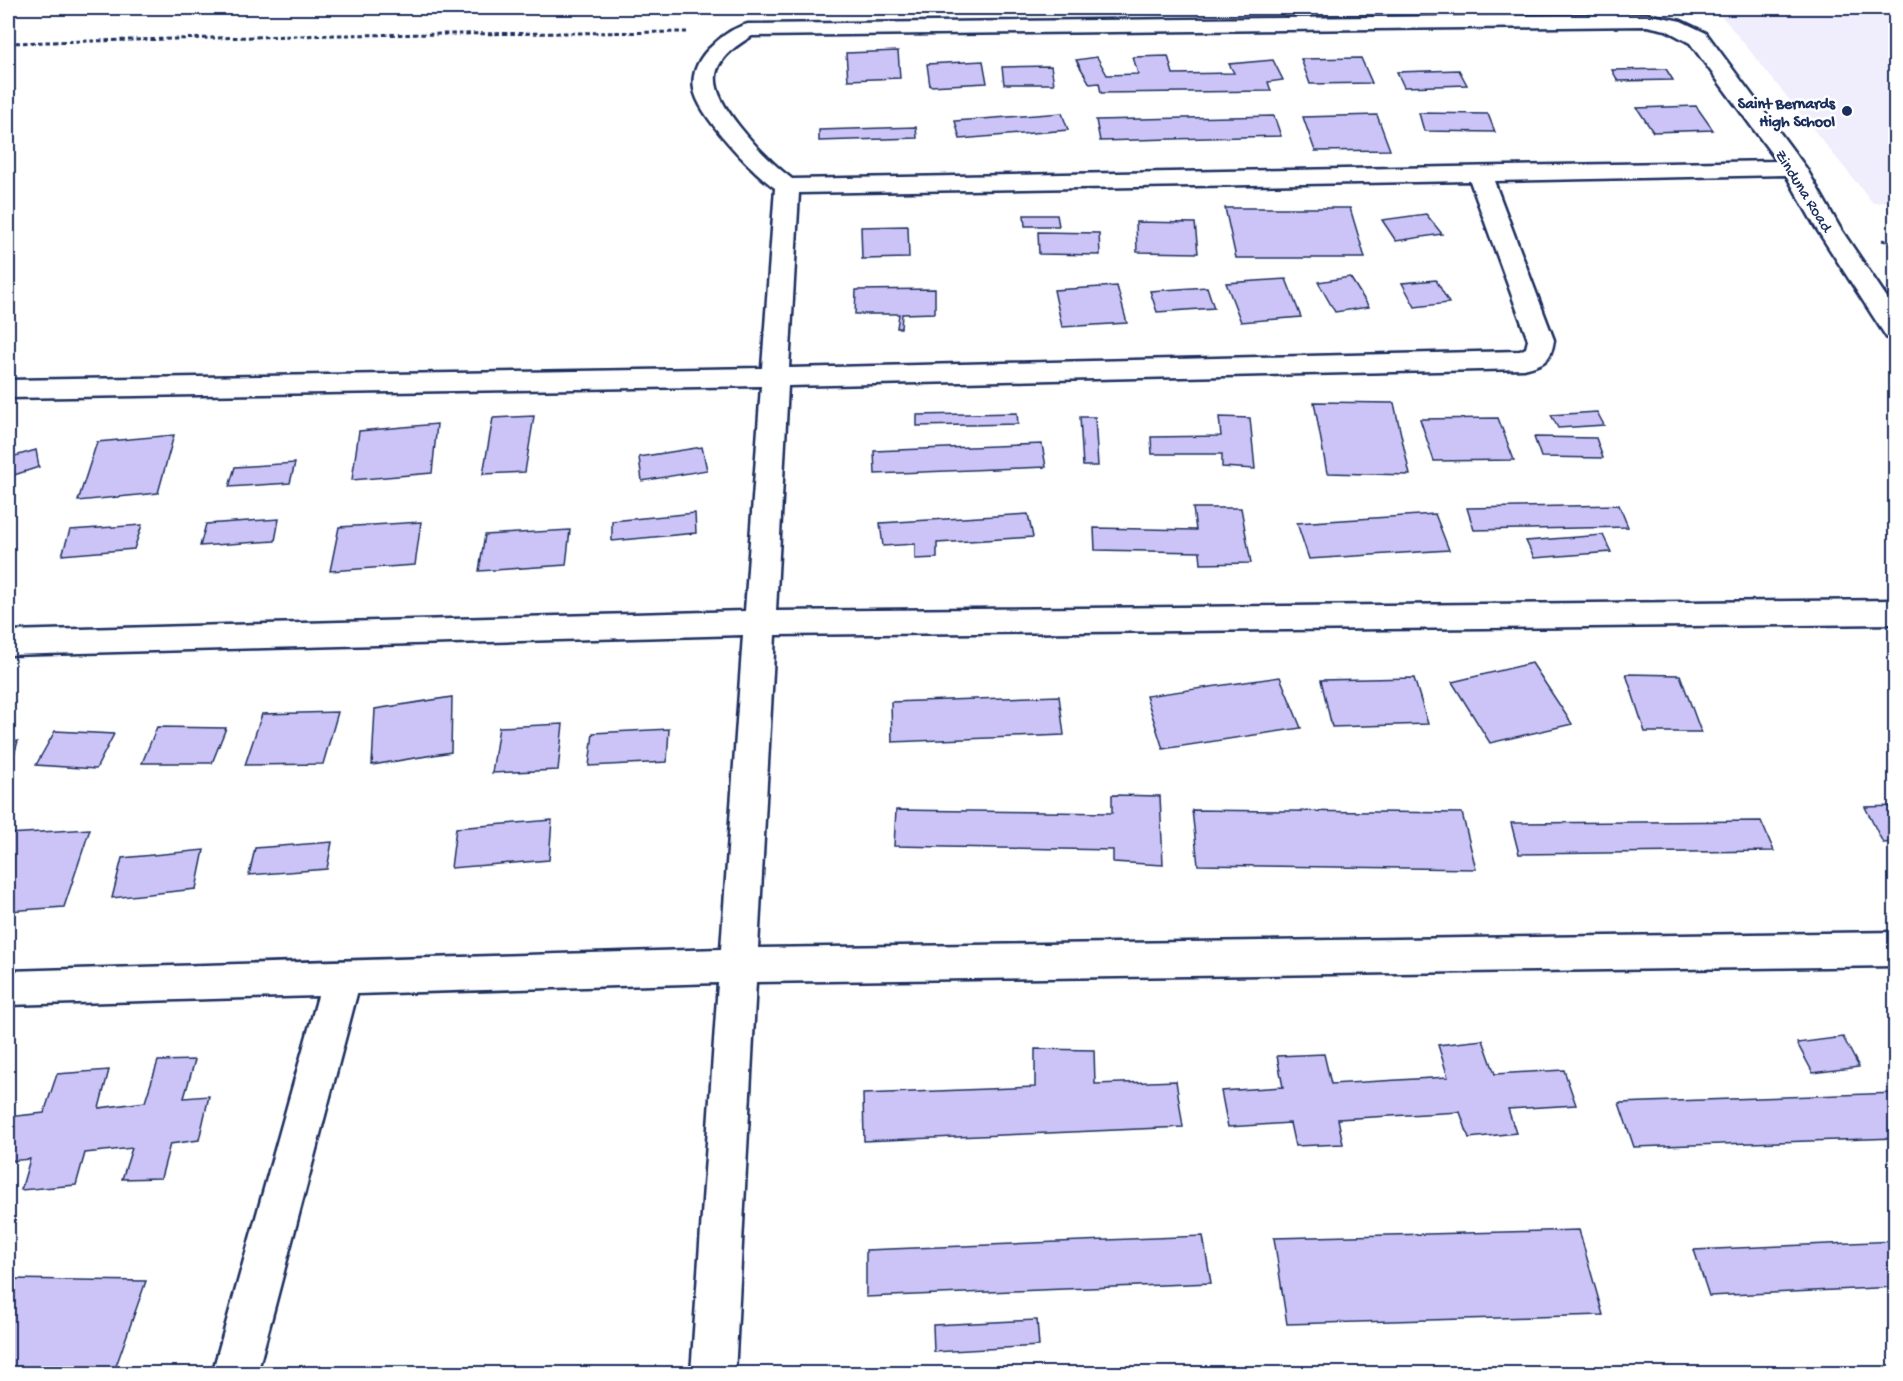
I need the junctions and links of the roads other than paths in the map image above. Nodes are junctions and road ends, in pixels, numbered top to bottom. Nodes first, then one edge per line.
1 (1794, 168) junction
2 (1480, 175) junction
3 (787, 186) junction
4 (1896, 332) edge
5 (774, 377) junction
6 (8, 389) edge
7 (1896, 612) edge
8 (758, 622) junction
9 (8, 644) edge
10 (1896, 949) edge
11 (740, 965) junction
12 (342, 979) junction
13 (8, 988) edge
14 (234, 1374) edge
15 (713, 1374) edge

1 - 2 street
1 - 3 street, Zinduna Road
1 - 4 street, Zinduna Road
2 - 3 street
2 - 5 street
3 - 5 street
5 - 6 street
5 - 8 street
7 - 8 street
8 - 9 street
8 - 11 street
10 - 11 street
11 - 12 street
11 - 15 street
12 - 13 street
12 - 14 street

